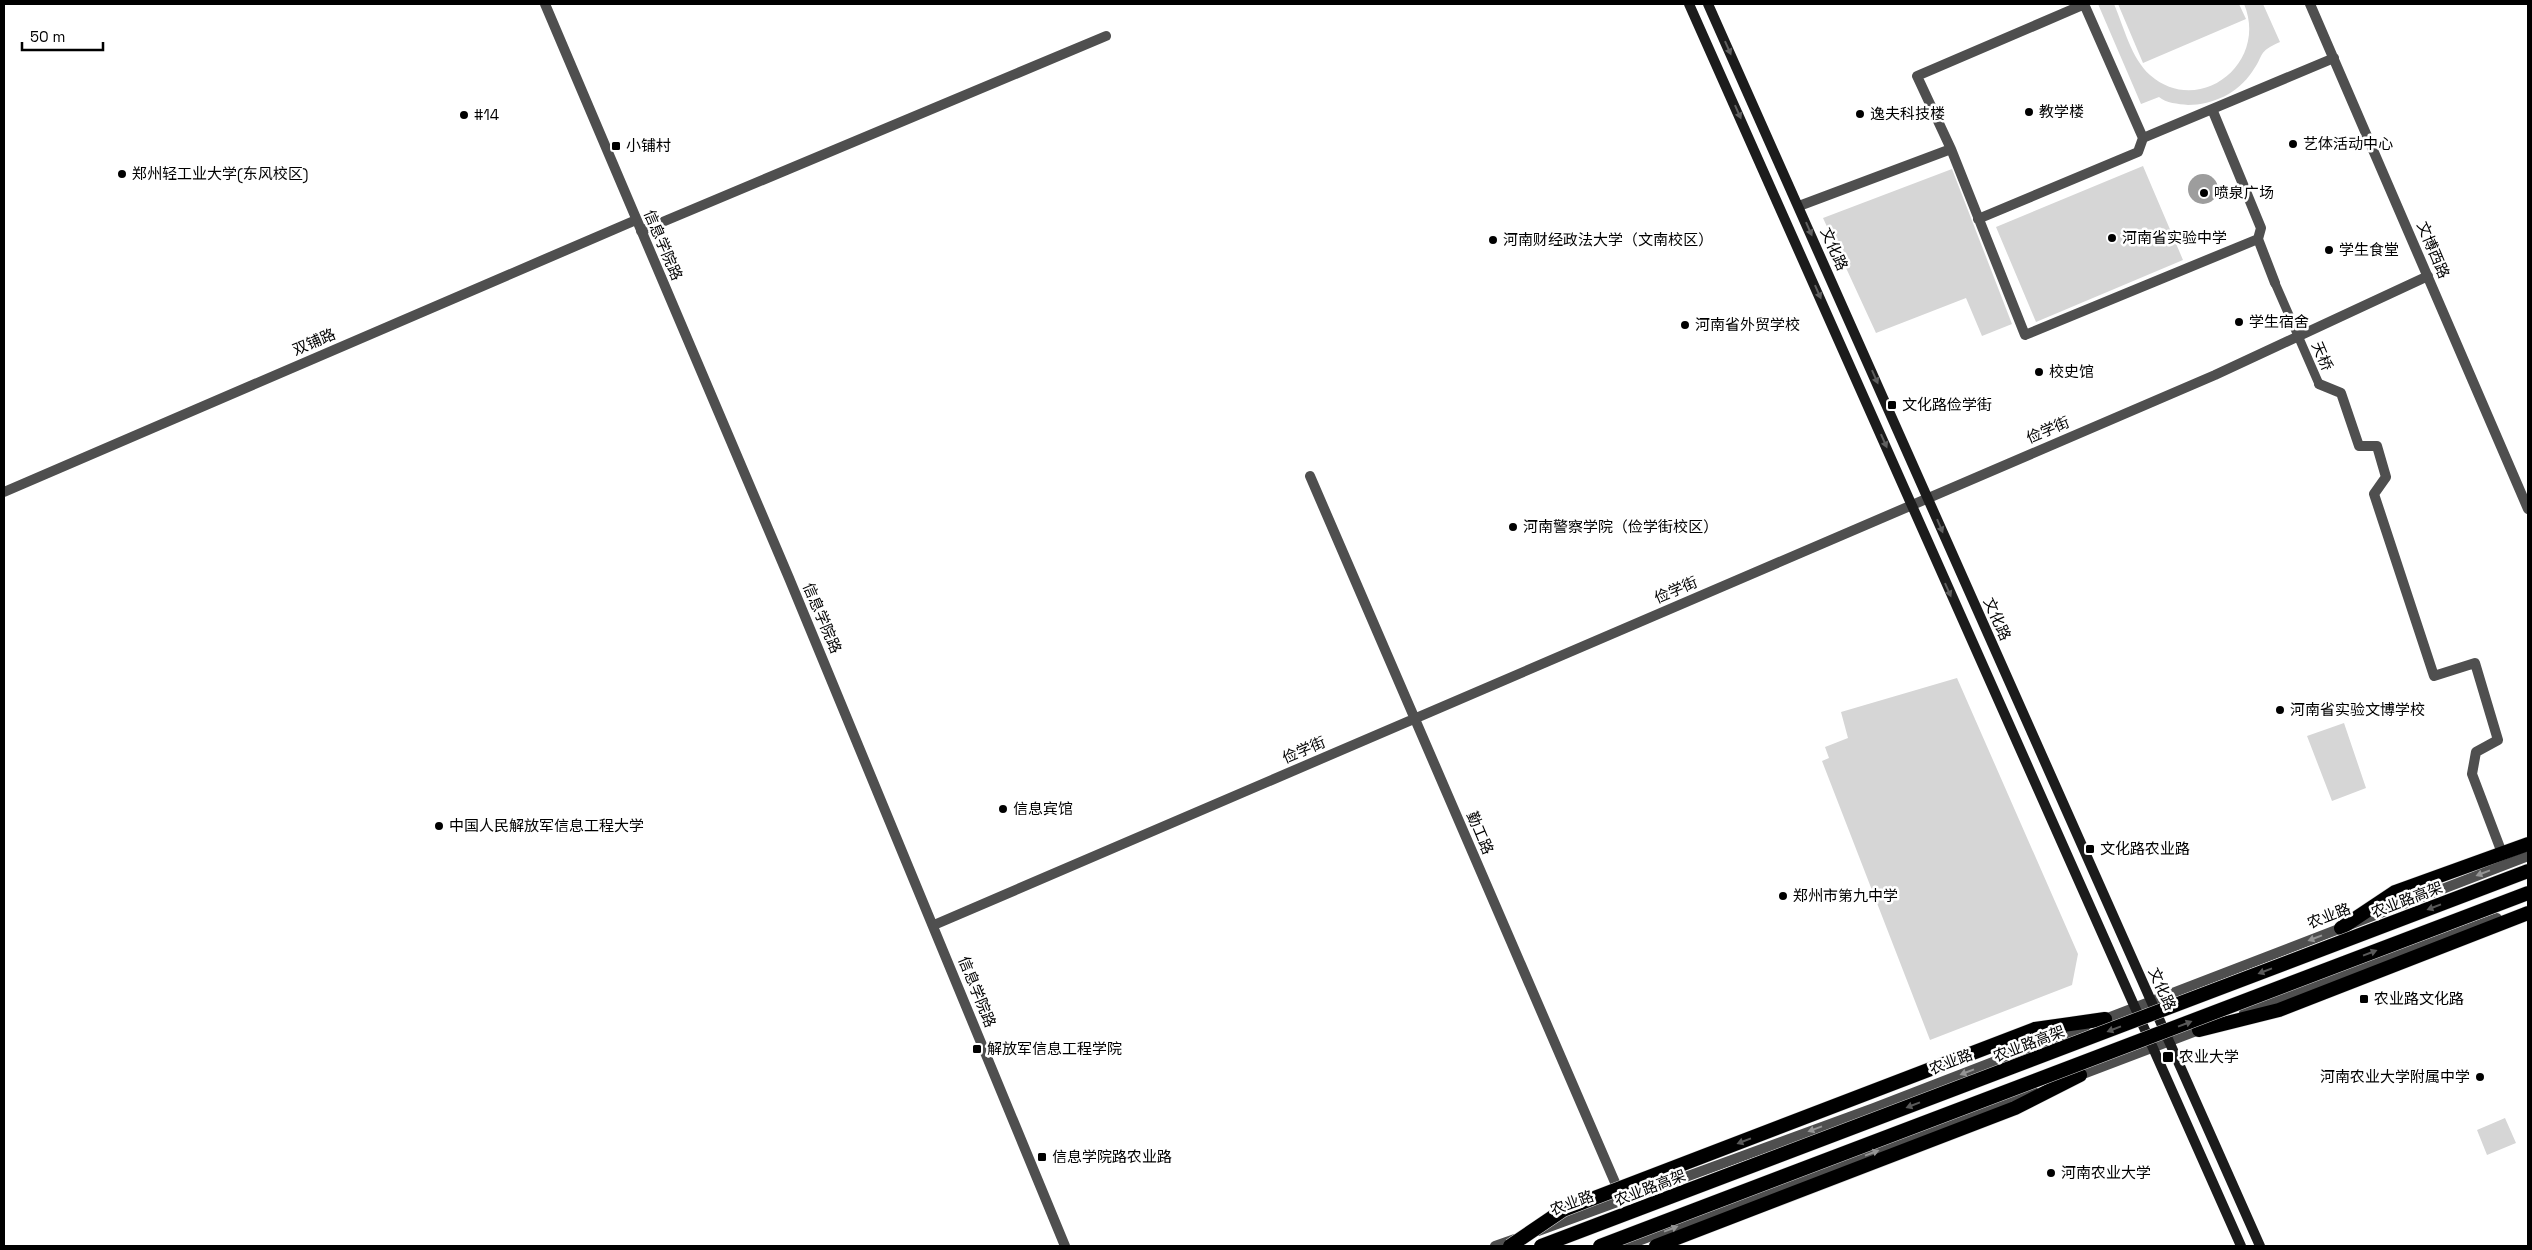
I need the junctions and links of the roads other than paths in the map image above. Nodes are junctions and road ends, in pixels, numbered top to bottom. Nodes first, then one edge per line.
1 (545, 4) edge
2 (1689, 4) edge
3 (1708, 4) edge
4 (2085, 4) edge
5 (2310, 4) edge
6 (1106, 36) dead end
7 (2334, 58) junction
8 (2212, 109) junction
9 (2143, 138) junction
10 (1951, 149) junction
11 (1799, 206) junction
12 (1978, 219) junction
13 (636, 220) junction
14 (641, 231) junction
15 (2258, 239) junction
16 (2428, 276) junction
17 (2275, 283) joint
18 (2319, 384) joint
19 (1310, 476) dead end
20 (4, 492) edge
21 (1928, 498) junction
22 (1912, 505) junction
23 (2528, 509) edge
24 (1414, 719) junction
25 (2528, 844) edge
26 (2502, 853) junction
27 (2528, 856) edge
28 (2528, 871) edge
29 (2528, 893) edge
30 (2528, 906) edge
31 (2528, 913) edge
32 (934, 925) junction
33 (2341, 928) junction
34 (2151, 1001) junction
35 (2134, 1007) junction
36 (2105, 1019) junction
37 (2199, 1030) junction
38 (2169, 1042) junction
39 (2152, 1048) junction
40 (2080, 1075) junction
41 (1623, 1201) junction
42 (1066, 1246) edge
43 (1495, 1246) edge
44 (1510, 1246) edge
45 (1541, 1246) edge
46 (1600, 1246) edge
47 (1625, 1246) edge
48 (1656, 1246) edge
49 (2241, 1246) edge
50 (2260, 1246) edge

1 - 13 street, 信息学院路
2 -> 22 main road
3 -> 11 main road, 文化路
4 - 9 street
4 - 10 street
5 - 7 street, 文博西路
6 - 14 street
7 - 8 street
7 - 16 street, 文博西路
8 - 9 street
8 - 15 street
9 - 12 street
10 - 11 street
10 - 12 street
11 -> 21 main road, 文化路
12 - 15 street
13 - 14 street, 信息学院路
13 - 20 street, 双铺路
14 - 32 street, 信息学院路
15 - 17 street
16 - 21 street, 俭学街
16 - 23 street, 文博西路
17 - 18 street, 天桥, bridge
18 - 26 street
19 - 24 street, 勤工路
21 - 22 street, 俭学街
21 -> 34 main road, 文化路
22 - 24 street, 俭学街
22 -> 35 main road
24 - 32 street, 俭学街
24 - 41 street, 勤工路
25 - 26 highway
26 - 33 highway
27 -> 33 street, 农业路
28 -> 45 highway, 农业路高架, bridge
46 -> 29 highway, bridge
30 - 37 street
31 - 37 highway
32 - 42 street, 信息学院路
33 -> 34 street, 农业路
34 - 35 street, 农业路
34 - 38 main road, 文化路
35 - 36 street, 农业路
35 - 39 main road
36 -> 41 street, 农业路
36 -> 44 highway, bridge
37 - 38 street
38 - 39 street
38 - 50 main road, 文化路
39 - 40 street
39 - 49 main road
47 -> 40 street
40 - 48 highway
41 - 43 street, 农业路

